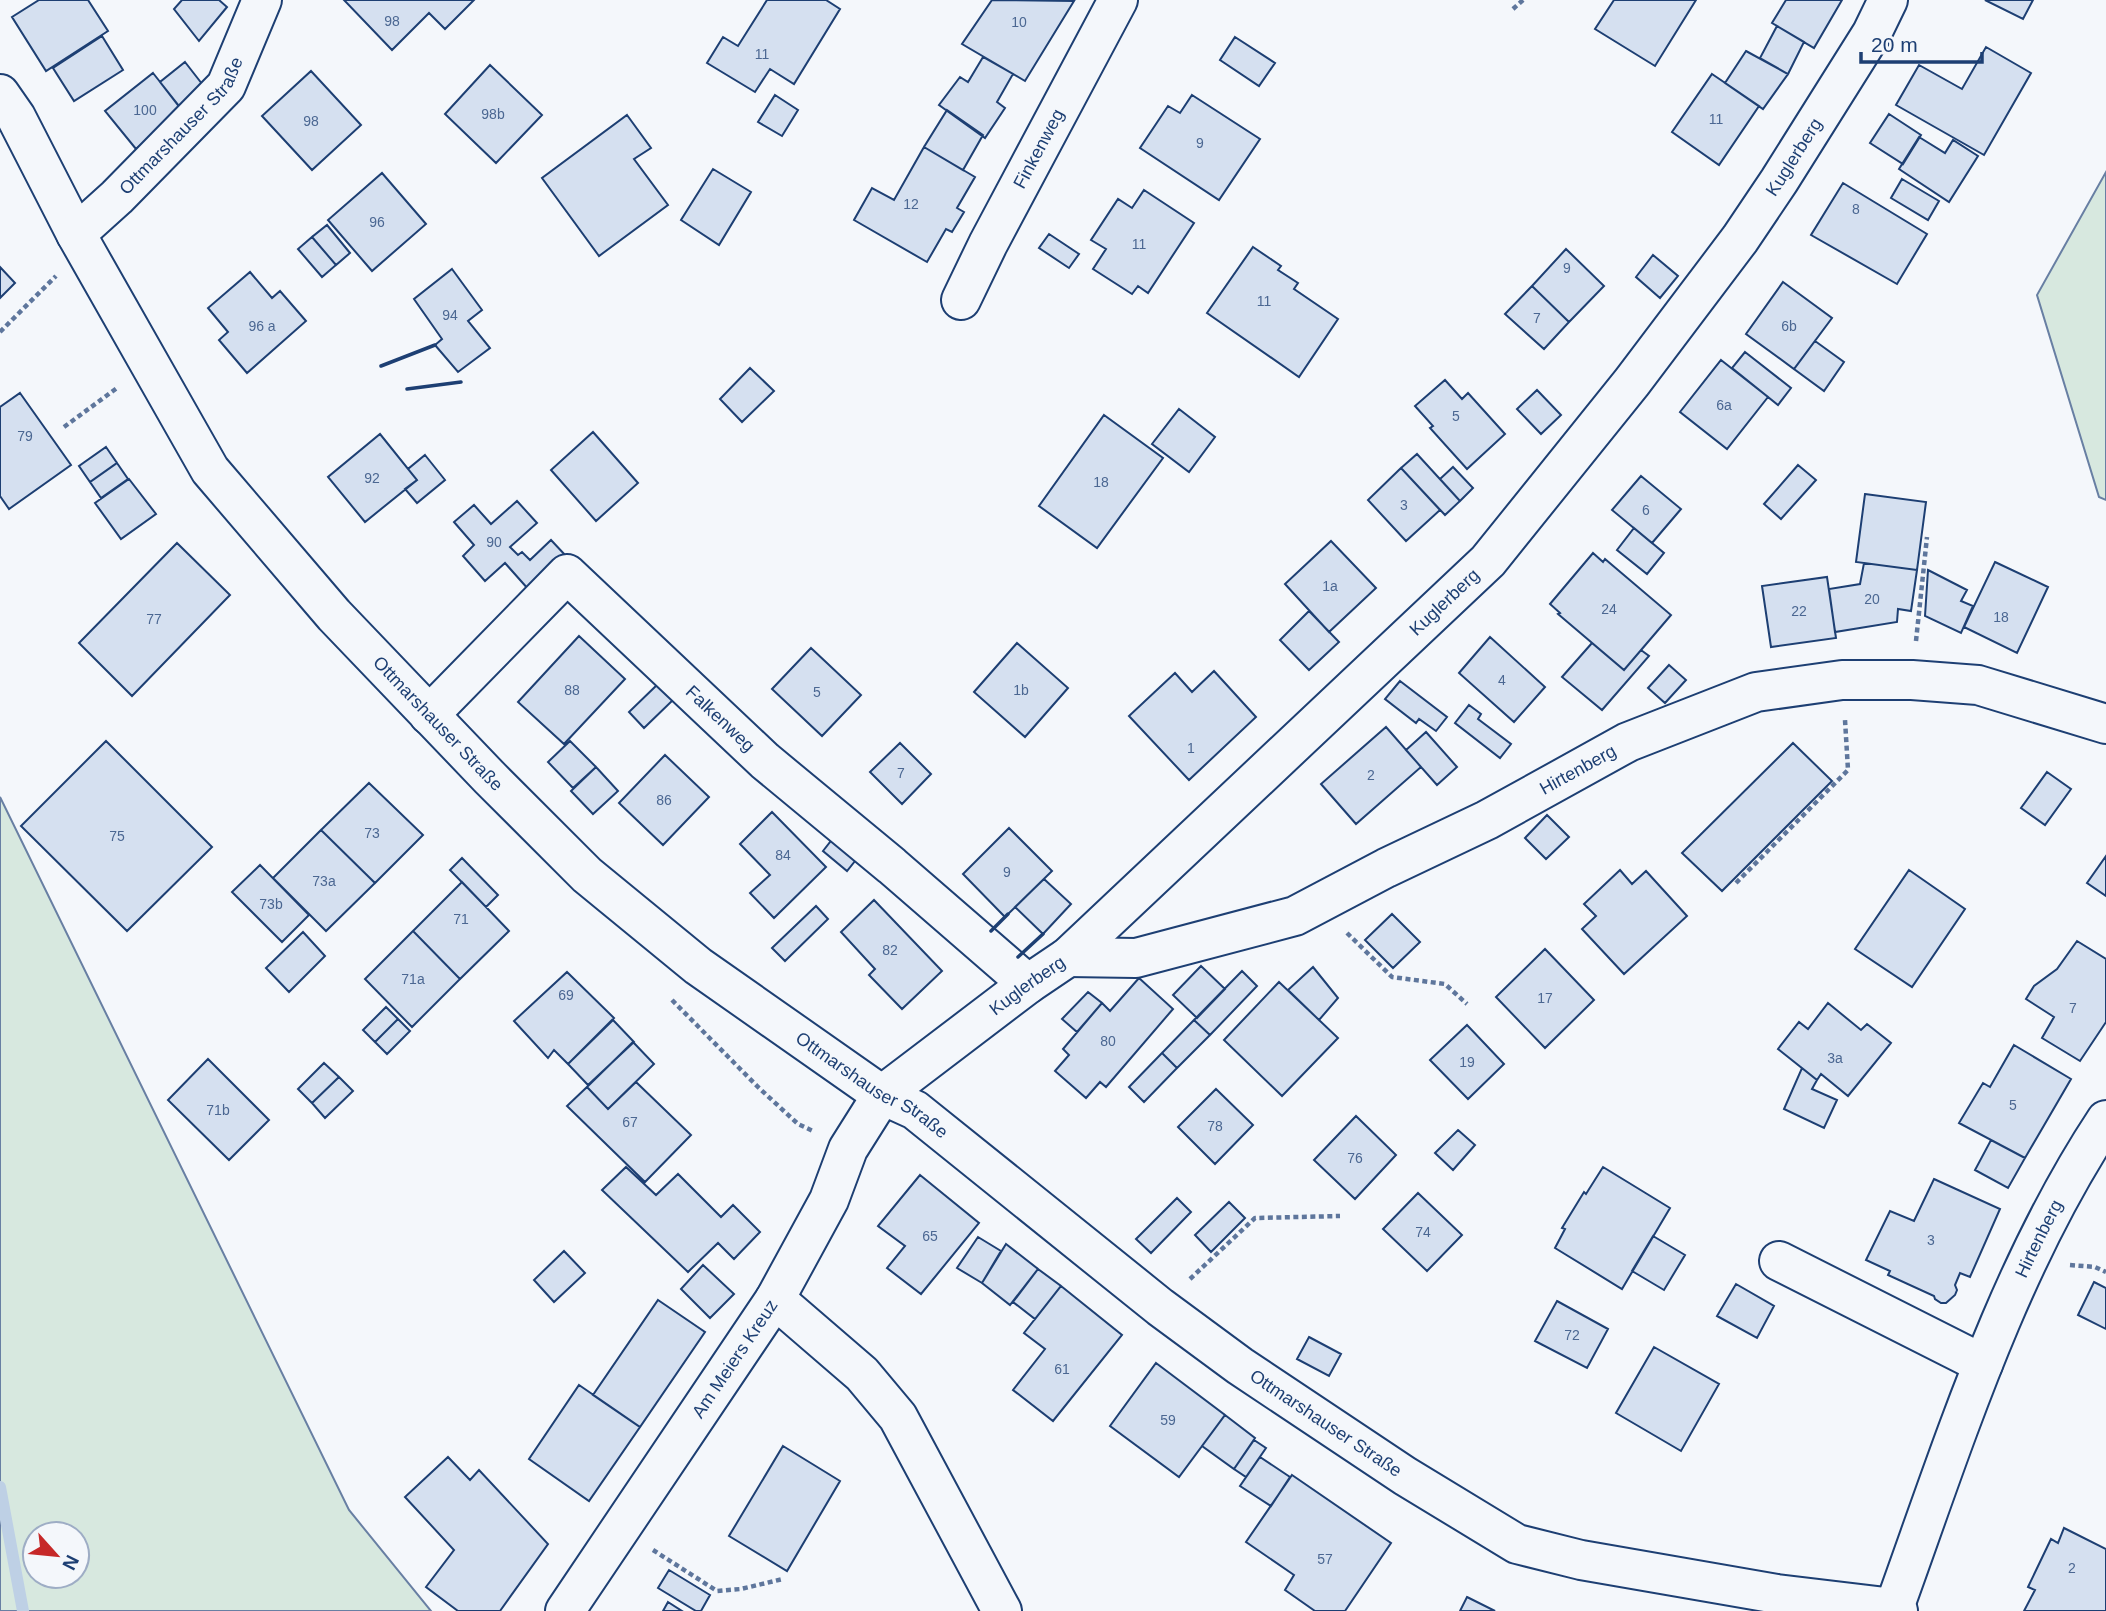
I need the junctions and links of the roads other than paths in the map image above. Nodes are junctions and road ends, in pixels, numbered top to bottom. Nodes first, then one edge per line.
1 (262, 0) edge
2 (1118, 0) edge
3 (1888, 0) edge
4 (0, 94) edge
5 (80, 241) junction
6 (961, 300) dead end
7 (429, 715) junction
8 (2106, 724) edge
9 (1068, 957) junction
10 (1028, 984) junction
11 (882, 1095) junction
12 (2106, 1120) edge
13 (1779, 1261) dead end
14 (775, 1299) junction
15 (1983, 1364) junction
16 (1896, 1610) edge
17 (565, 1611) edge
18 (1002, 1611) edge

1 - 5 street, Ottmarshauser Straße
2 - 6 street, Finkenweg
3 - 9 street, Kuglerberg
4 - 5 street, Ottmarshauser Straße
5 - 7 street, Ottmarshauser Straße
7 - 10 street, Falkenweg
7 - 11 street, Ottmarshauser Straße
8 - 9 street, Hirtenberg
9 - 10 street, Kuglerberg
10 - 11 street, Kuglerberg
11 - 14 street, Am Meiers Kreuz
11 - 16 street, Ottmarshauser Straße
12 - 15 street, Hirtenberg
13 - 15 street
14 - 17 street, Am Meiers Kreuz
14 - 18 street
15 - 16 street, Hirtenberg

